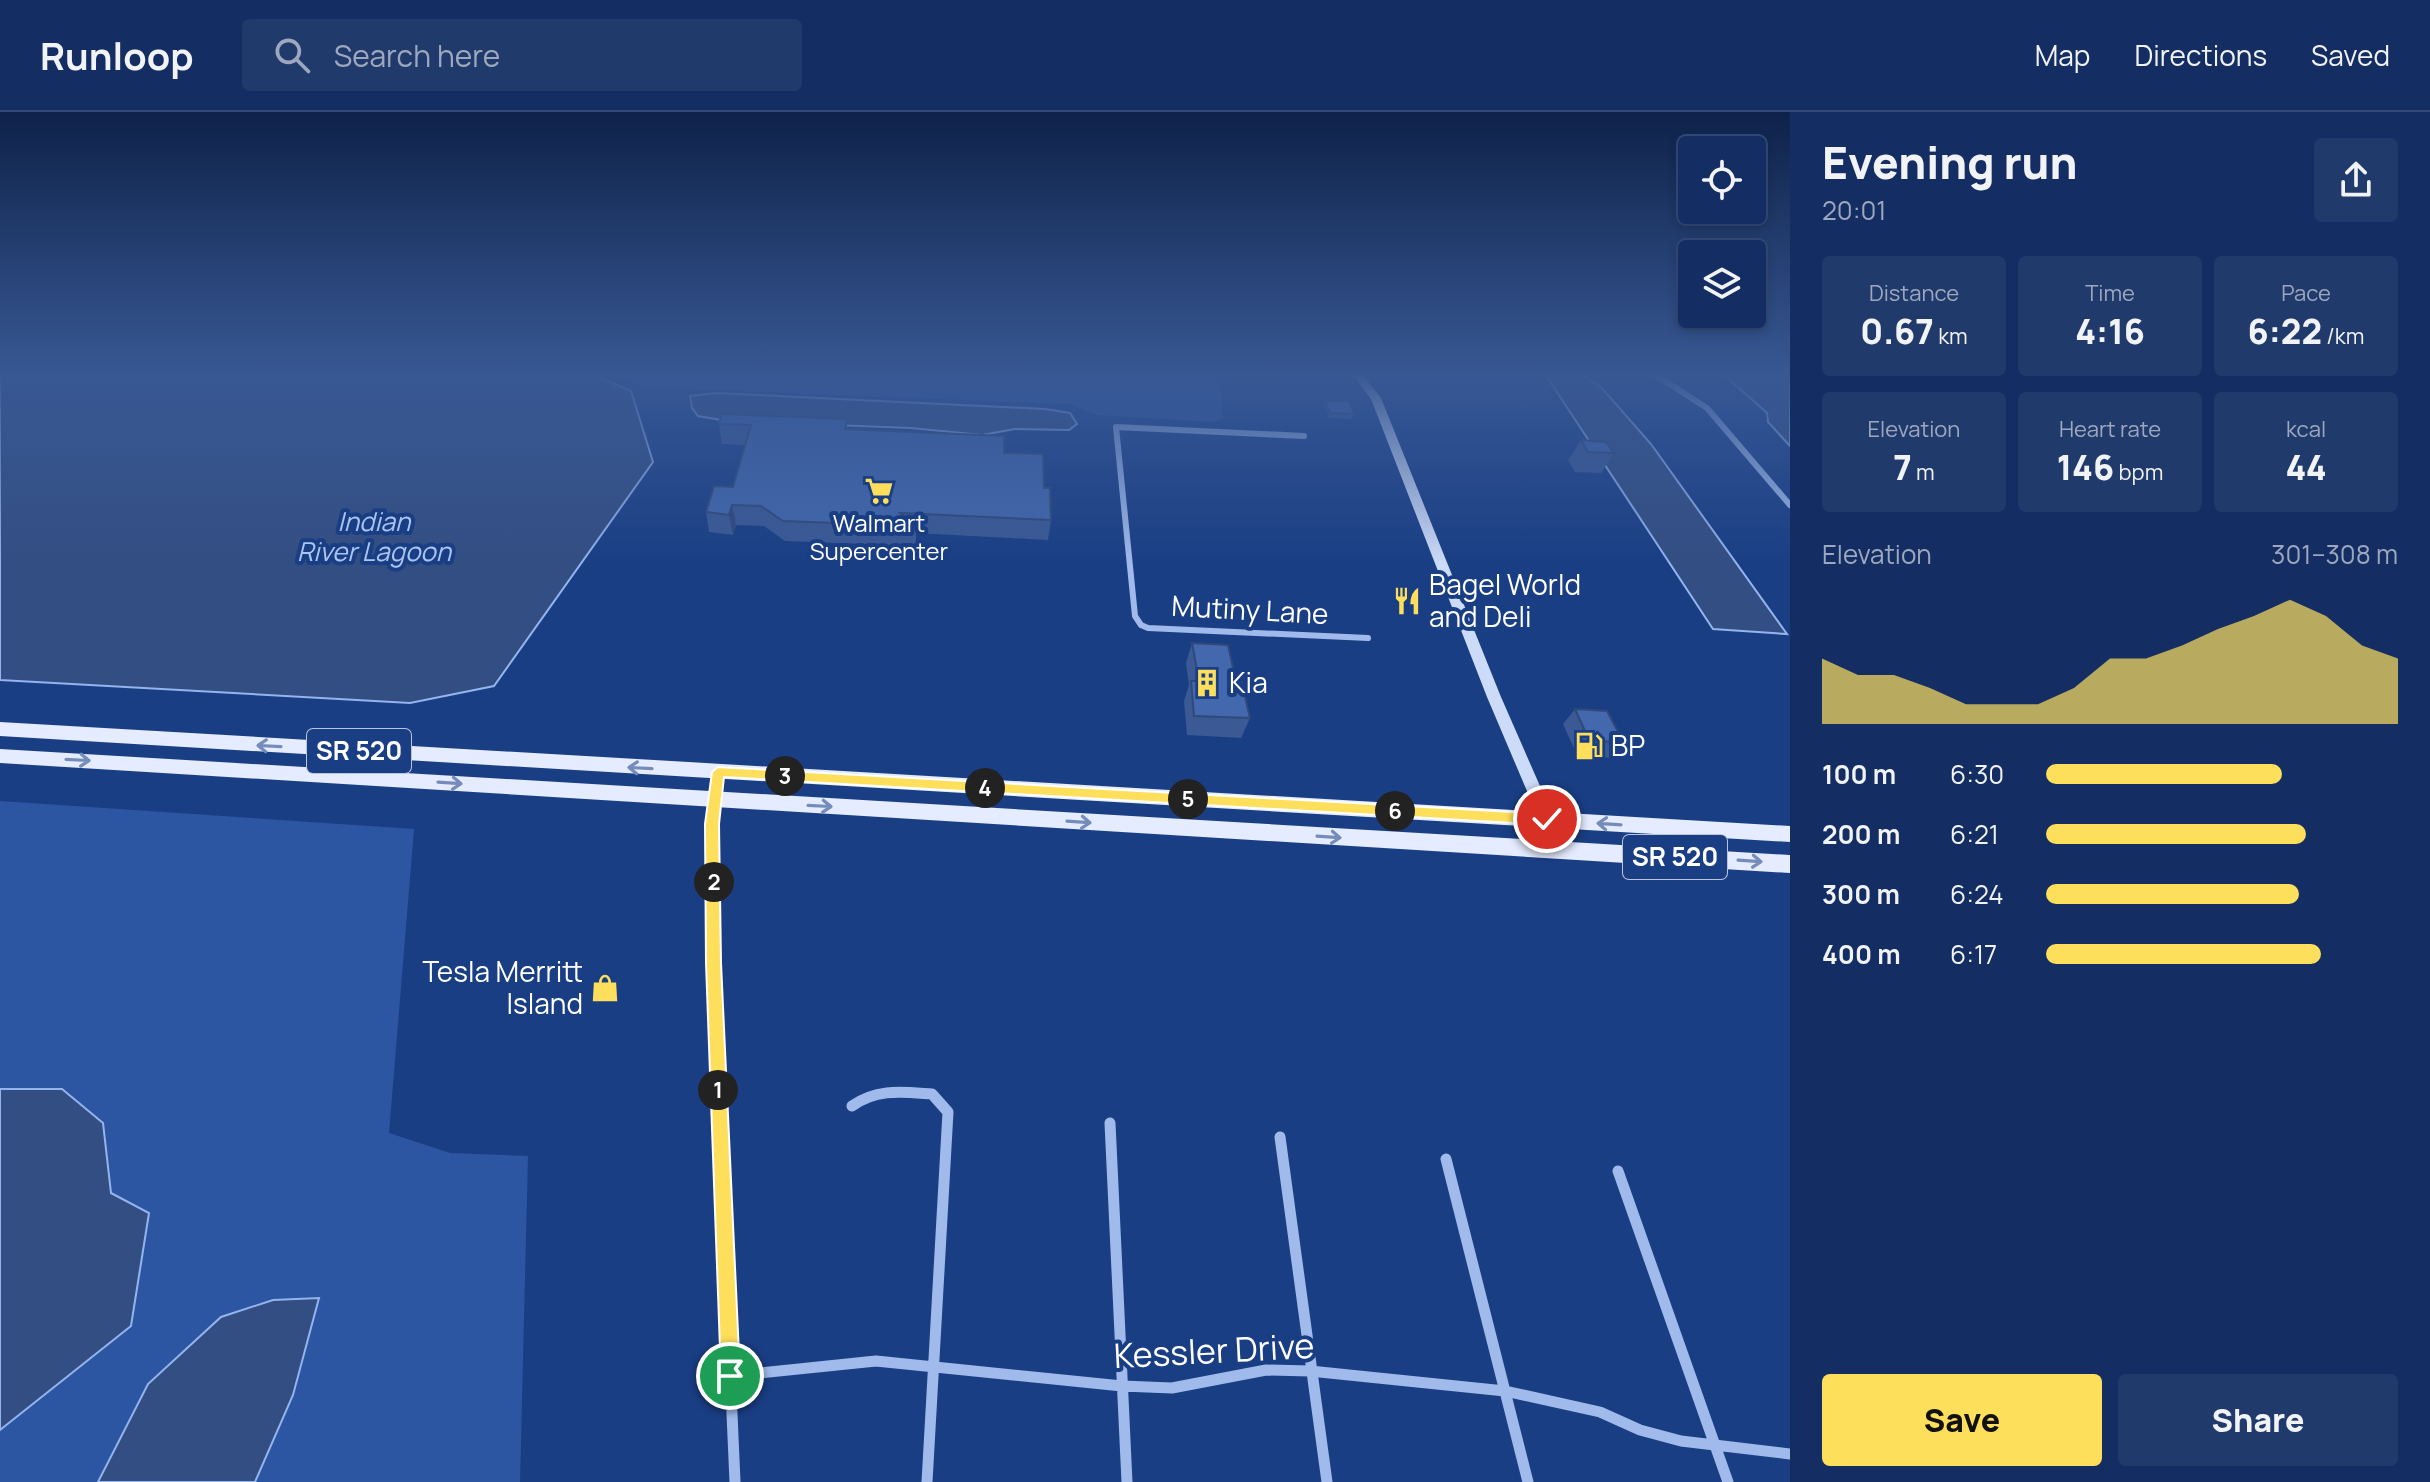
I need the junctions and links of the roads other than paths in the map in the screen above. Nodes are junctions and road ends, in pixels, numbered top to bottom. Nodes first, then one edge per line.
1 (1117, 438) edge
2 (1392, 438) edge
3 (1733, 438) edge
4 (1790, 505) edge
5 (1368, 638) dead end
6 (0, 729) edge
7 (0, 756) edge
8 (718, 772) junction
9 (714, 800) junction
10 (1547, 819) junction
11 (1790, 834) edge
12 (1560, 850) junction
13 (1790, 864) edge
14 (852, 1106) dead end
15 (1110, 1123) dead end
16 (1280, 1137) dead end
17 (1446, 1159) dead end
18 (1618, 1171) dead end
19 (934, 1366) junction
20 (1310, 1371) junction
21 (730, 1376) junction
22 (1122, 1386) junction
23 (1505, 1391) junction
24 (1715, 1446) junction
25 (1790, 1454) edge
26 (735, 1482) edge
27 (927, 1482) edge
28 (1127, 1482) edge
29 (1327, 1482) edge
30 (1528, 1482) edge
31 (1728, 1482) edge

1 - 5 street, Mutiny Lane
2 - 10 street
3 - 4 street
8 -> 6 main road, SR 520
7 -> 9 main road, SR 520
8 - 9 street
8 - 10 main road, SR 520
9 -> 12 main road, SR 520
9 - 21 street
11 -> 10 main road, SR 520
10 - 12 street
12 -> 13 main road, SR 520
14 - 19 street
15 - 22 street
16 - 20 street
17 - 23 street
18 - 24 street
19 - 21 street, Kessler Drive
19 - 22 street, Kessler Drive
19 - 27 street
20 - 22 street, Kessler Drive
20 - 23 street, Kessler Drive
20 - 29 street
21 - 26 street
22 - 28 street
23 - 24 street, Kessler Drive
23 - 30 street
24 - 25 street, Kessler Drive
24 - 31 street

